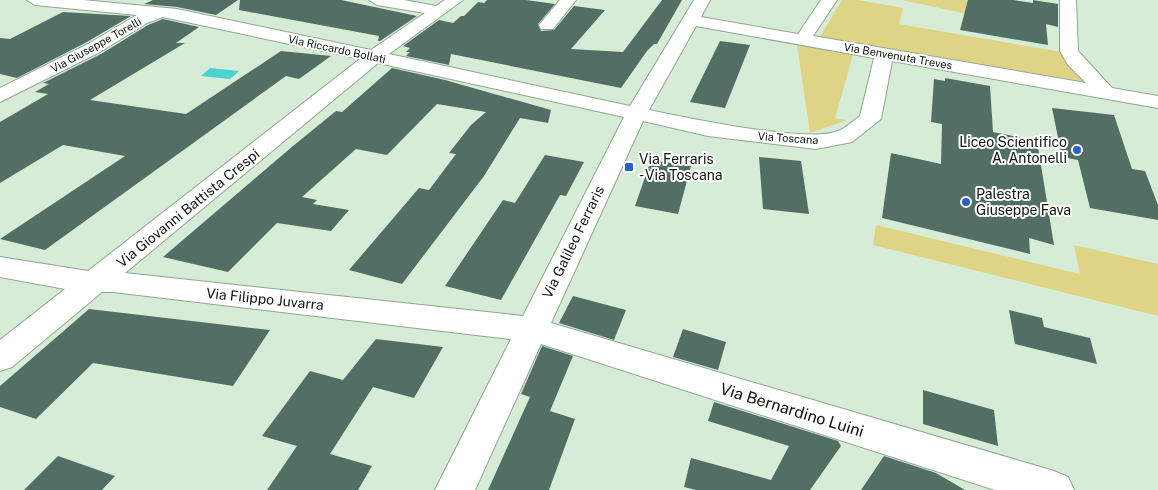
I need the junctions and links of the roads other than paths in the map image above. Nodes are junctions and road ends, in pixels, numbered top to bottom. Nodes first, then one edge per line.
1 (35, 0) edge
2 (194, 0) edge
3 (377, 0) edge
4 (568, 0) edge
5 (829, 0) edge
6 (1068, 0) edge
7 (68, 1) edge
8 (448, 5) edge
9 (697, 10) edge
10 (161, 12) junction
11 (547, 25) dead end
12 (802, 40) junction
13 (884, 54) junction
14 (375, 57) junction
15 (1106, 93) junction
16 (0, 96) edge
17 (1158, 102) edge
18 (636, 114) junction
19 (0, 267) edge
20 (96, 281) junction
21 (531, 329) junction
22 (0, 358) edge
23 (455, 490) edge
24 (1054, 490) edge

1 - 7 street, Via Riccardo Bollati
2 - 10 street, Via Giuseppe Torelli
3 - 8 street
4 - 11 street
5 - 12 street
6 - 15 street
7 - 10 street, Via Riccardo Bollati
8 - 14 street, Via Giovanni Battista Crespi
9 - 12 street, Via Benvenuta Treves
9 - 18 street, Via Galileo Ferraris
10 - 14 street, Via Riccardo Bollati
10 - 16 street, Via Giuseppe Torelli
12 - 13 street, Via Benvenuta Treves
13 - 15 street, Via Benvenuta Treves
13 - 18 street, Via Toscana
14 - 18 street, Via Riccardo Bollati
14 - 20 street, Via Giovanni Battista Crespi
15 - 17 street, Via Benvenuta Treves
18 - 21 street, Via Galileo Ferraris
19 - 20 street, Via Filippo Juvarra
20 - 21 street, Via Filippo Juvarra
20 - 22 street, Via Giovanni Battista Crespi
21 - 23 street, Via Galileo Ferraris
21 - 24 street, Via Bernardino Luini

